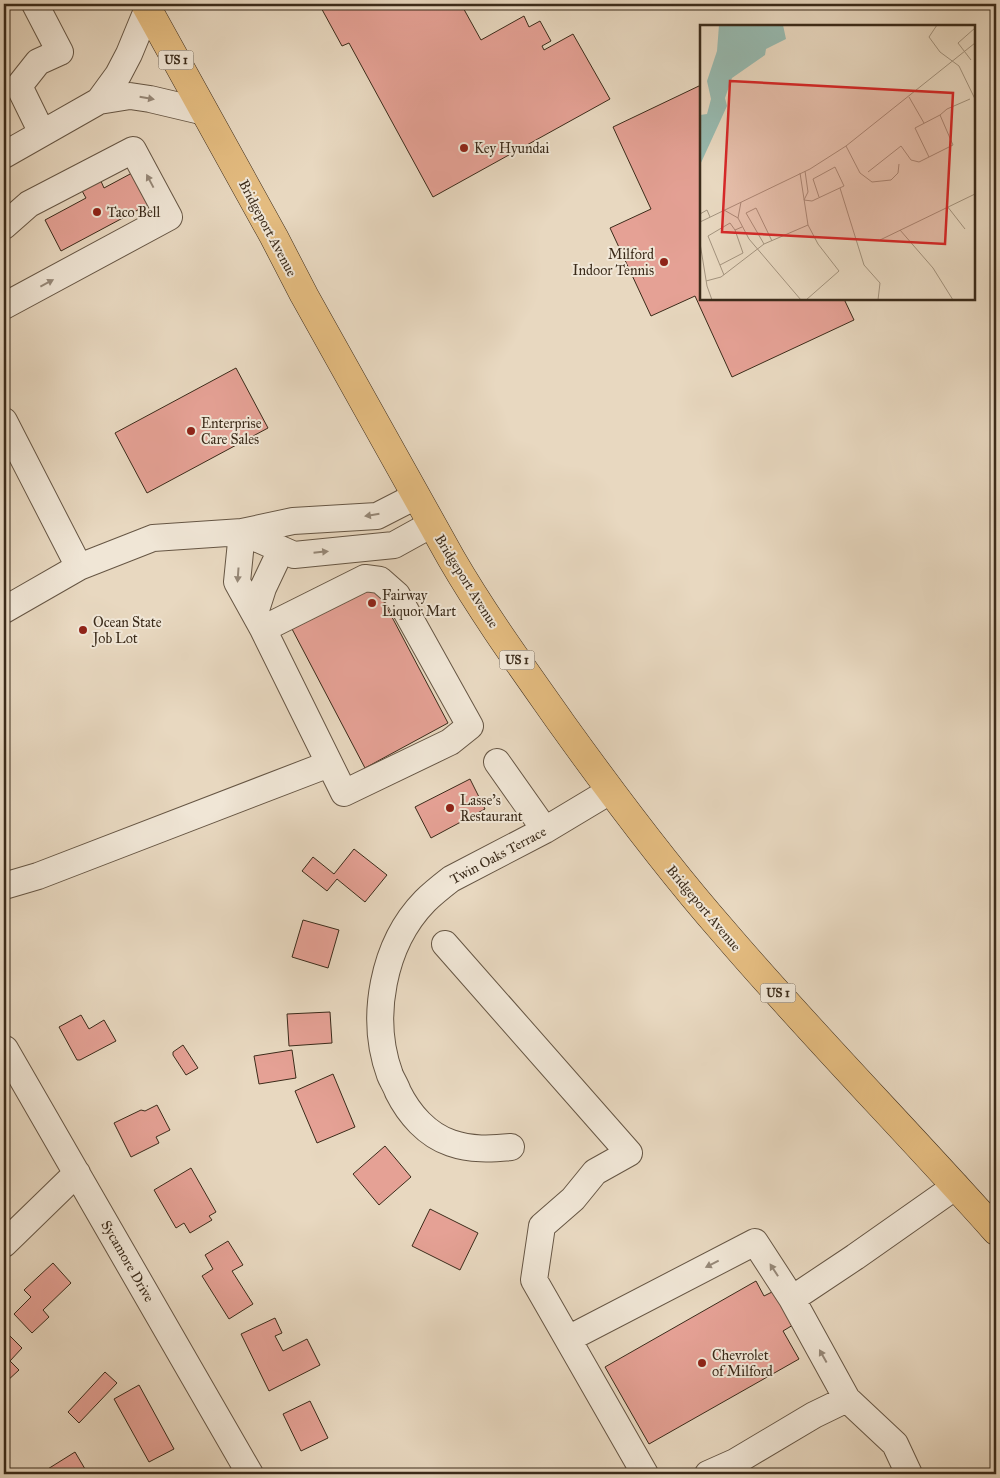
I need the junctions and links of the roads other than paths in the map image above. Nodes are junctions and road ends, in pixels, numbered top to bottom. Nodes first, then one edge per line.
1 (35, 4) edge
2 (146, 6) edge
3 (11, 91) edge
4 (99, 101) junction
5 (204, 112) junction
6 (42, 133) junction
7 (4, 155) edge
8 (4, 226) edge
9 (4, 306) edge
10 (4, 421) edge
11 (416, 496) junction
12 (432, 524) junction
13 (242, 532) junction
14 (281, 550) junction
15 (79, 567) junction
16 (4, 610) edge
17 (259, 621) junction
18 (497, 762) dead end
19 (329, 764) junction
20 (610, 791) junction
21 (545, 830) junction
22 (4, 886) edge
23 (445, 944) dead end
24 (4, 1048) edge
25 (511, 1147) dead end
26 (78, 1173) junction
27 (956, 1186) junction
28 (996, 1231) edge
29 (4, 1244) edge
30 (792, 1299) junction
31 (568, 1339) junction
32 (847, 1399) junction
33 (250, 1474) edge
34 (645, 1474) edge
35 (708, 1474) edge
36 (909, 1474) edge

1 - 3 street
2 - 4 street
2 - 5 main road, Bridgeport Avenue / US 1
3 - 6 street
4 -> 5 street
4 - 6 street
5 - 11 main road, Bridgeport Avenue / US 1
6 - 7 street
9 -> 8 street
10 - 15 street
11 - 12 main road, Bridgeport Avenue / US 1
11 -> 13 street
14 -> 12 street
12 - 20 main road, Bridgeport Avenue / US 1
13 - 14 street
13 - 15 street
13 -> 17 street
14 - 17 street
15 - 16 street
17 - 19 street
17 - 19 street
18 - 21 street
19 - 22 street
20 - 21 street, Twin Oaks Terrace
20 - 27 main road, Bridgeport Avenue / US 1
21 - 25 street, Twin Oaks Terrace
23 - 31 street
24 - 26 street, Sycamore Drive
26 - 29 street
26 - 33 street, Sycamore Drive
27 - 28 main road, Bridgeport Avenue / US 1
27 - 30 street
30 -> 31 street
32 -> 30 street
31 - 34 street
32 - 35 street
32 - 36 street

